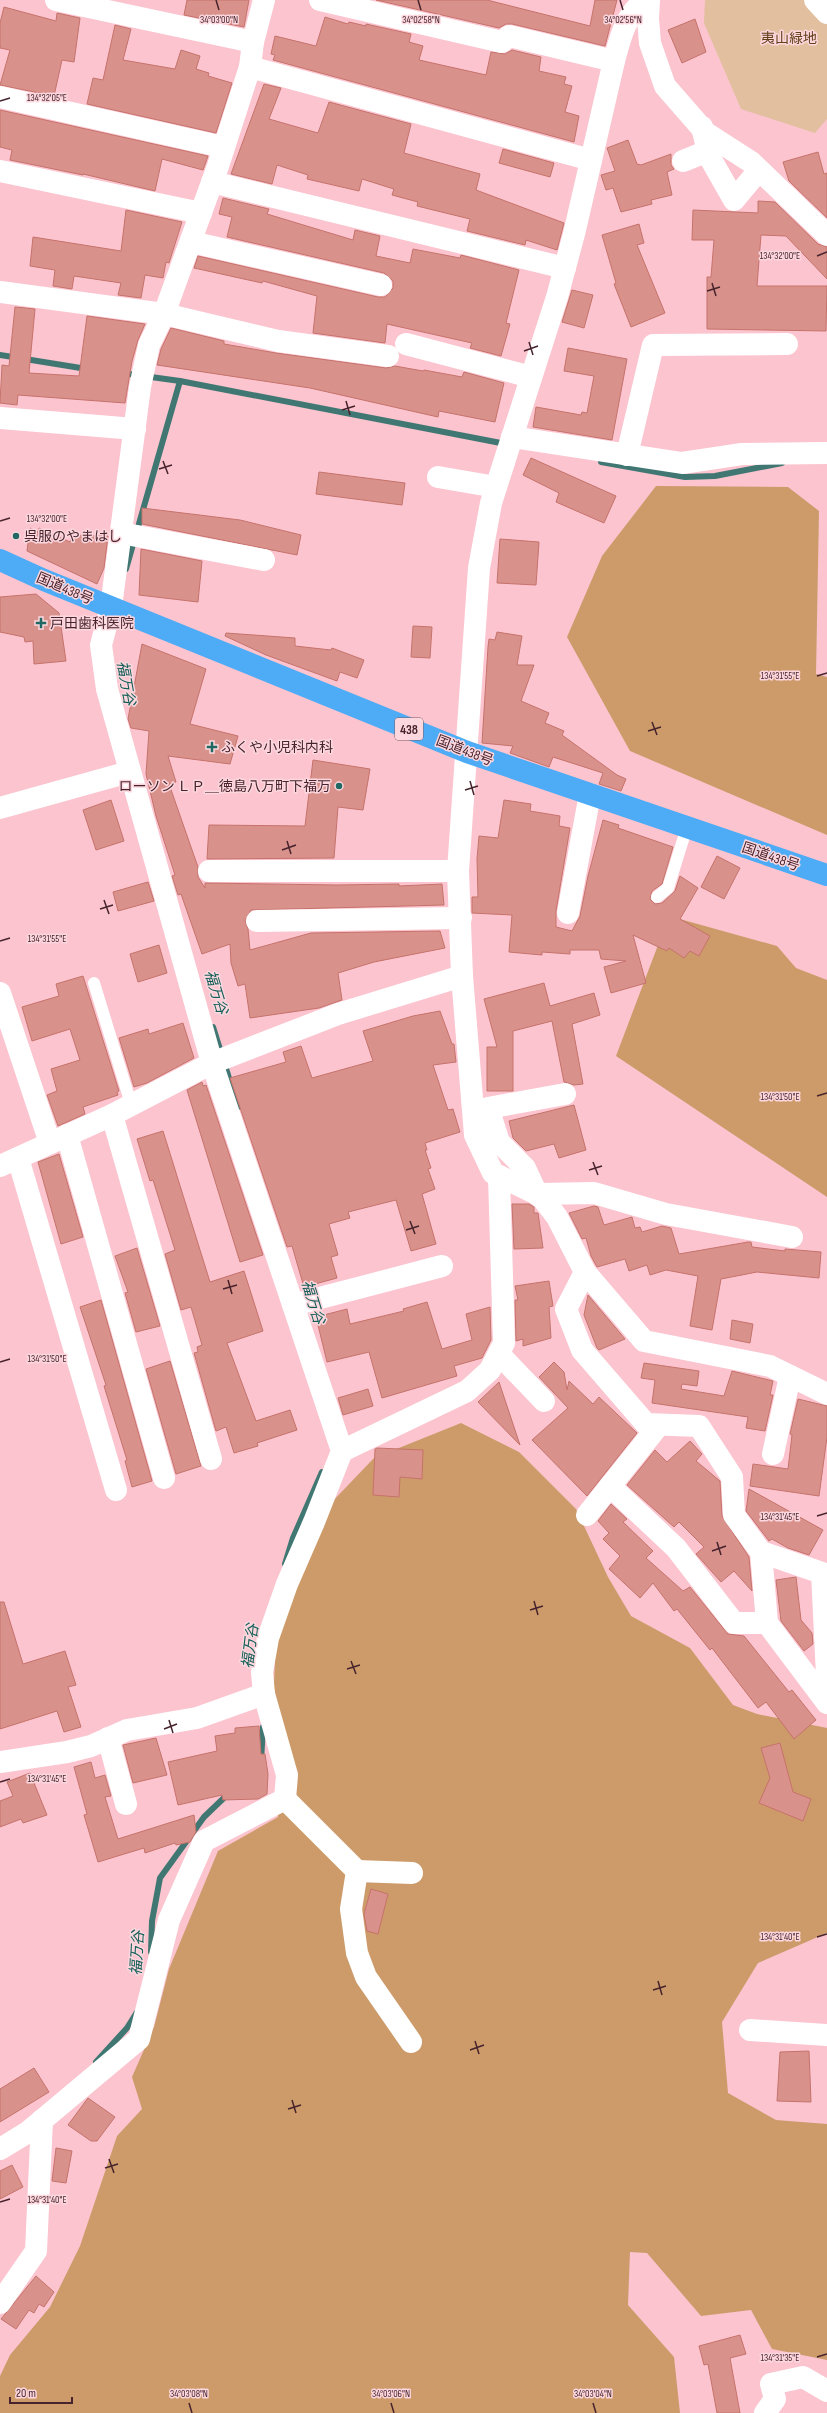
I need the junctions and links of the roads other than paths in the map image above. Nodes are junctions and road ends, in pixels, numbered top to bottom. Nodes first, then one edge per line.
1 (56, 0) edge
2 (264, 0) edge
3 (320, 0) edge
4 (646, 0) edge
5 (649, 0) edge
6 (815, 0) edge
7 (827, 13) edge
8 (253, 42) junction
9 (614, 61) junction
10 (250, 67) junction
11 (0, 97) edge
12 (702, 127) junction
13 (224, 147) junction
14 (708, 151) junction
15 (591, 160) junction
16 (683, 161) dead end
17 (759, 170) junction
18 (0, 171) edge
19 (212, 182) junction
20 (201, 214) junction
21 (827, 235) edge
22 (191, 242) junction
23 (565, 268) junction
24 (381, 285) dead end
25 (0, 292) edge
26 (164, 314) junction
27 (406, 344) dead end
28 (787, 344) dead end
29 (388, 356) dead end
30 (531, 377) junction
31 (0, 418) edge
32 (135, 428) junction
33 (512, 438) junction
34 (827, 453) edge
35 (627, 455) junction
36 (438, 477) dead end
37 (496, 487) junction
38 (121, 534) junction
39 (0, 560) edge
40 (264, 560) dead end
41 (111, 607) junction
42 (467, 752) junction
43 (129, 772) junction
44 (590, 794) junction
45 (0, 808) edge
46 (686, 827) junction
47 (209, 871) dead end
48 (458, 871) junction
49 (827, 875) edge
50 (657, 897) dead end
51 (568, 913) dead end
52 (461, 918) junction
53 (256, 921) dead end
54 (462, 976) junction
55 (94, 983) dead end
56 (0, 993) edge
57 (212, 1063) junction
58 (565, 1094) dead end
59 (131, 1104) junction
60 (112, 1115) junction
61 (58, 1139) junction
62 (9, 1162) edge
63 (499, 1177) junction
64 (537, 1194) junction
65 (792, 1237) dead end
66 (442, 1266) dead end
67 (584, 1272) junction
68 (293, 1305) junction
69 (499, 1354) junction
70 (790, 1376) junction
71 (827, 1394) edge
72 (544, 1401) dead end
73 (659, 1425) junction
74 (342, 1451) junction
75 (773, 1454) dead end
76 (211, 1459) dead end
77 (164, 1478) dead end
78 (610, 1486) junction
79 (116, 1490) dead end
80 (586, 1515) dead end
81 (761, 1552) junction
82 (767, 1623) junction
83 (827, 1676) edge
84 (264, 1694) junction
85 (827, 1702) edge
86 (108, 1738) junction
87 (0, 1762) edge
88 (285, 1799) junction
89 (126, 1804) dead end
90 (357, 1871) junction
91 (412, 1873) dead end
92 (750, 2030) dead end
93 (827, 2035) edge
94 (411, 2042) dead end
95 (42, 2120) junction
96 (0, 2149) edge
97 (0, 2303) edge
98 (827, 2391) edge
99 (765, 2413) edge

1 - 8 street
2 - 8 street
3 - 9 street
4 - 9 street
5 - 12 street
6 - 7 street
8 - 10 street
9 - 15 street
10 - 13 street
10 - 15 street
11 - 13 street
12 - 14 street
12 - 17 street
13 - 19 street
14 - 16 street
14 - 17 street
15 - 23 street
17 - 21 street
18 - 20 street
19 - 20 street
19 - 23 street
20 - 22 street
22 - 24 street
22 - 26 street
23 - 30 street
25 - 26 street
26 - 29 street
26 - 32 street
27 - 30 street
28 - 35 street
30 - 33 street
31 - 32 street
32 - 38 street
33 - 35 street
33 - 37 street
34 - 35 street
36 - 37 street
37 - 42 street
38 - 40 street
38 - 41 street
39 - 41 highway, 国道438号 / 438
41 - 42 highway, 国道438号 / 438
41 - 43 street
42 - 44 highway, 国道438号 / 438
42 - 48 street
43 - 45 street
43 - 57 street
44 - 46 highway, 国道438号 / 438
44 - 51 street
46 - 49 highway, 国道438号 / 438
46 - 50 lane
47 - 48 street
48 - 52 street
52 - 53 street
52 - 54 street
54 - 57 street
54 - 63 street
55 - 59 lane
56 - 61 street
57 - 59 street
57 - 68 street
58 - 64 street
59 - 60 street
60 - 61 street
60 - 76 street
61 - 62 street
61 - 77 street
62 - 79 street
63 - 64 street
63 - 69 street
64 - 65 street
64 - 67 street
66 - 68 street
67 - 70 street
67 - 73 street
68 - 74 street
69 - 72 street
69 - 74 street
70 - 71 street
70 - 75 street
73 - 78 street
73 - 81 street
74 - 84 street
78 - 80 street
78 - 82 street
81 - 82 street
81 - 83 street
82 - 85 street
84 - 86 street
84 - 88 street
86 - 87 street
86 - 89 street
88 - 90 street
88 - 95 street
90 - 91 street
90 - 94 street
92 - 93 street
95 - 96 street
95 - 97 street
98 - 99 street

